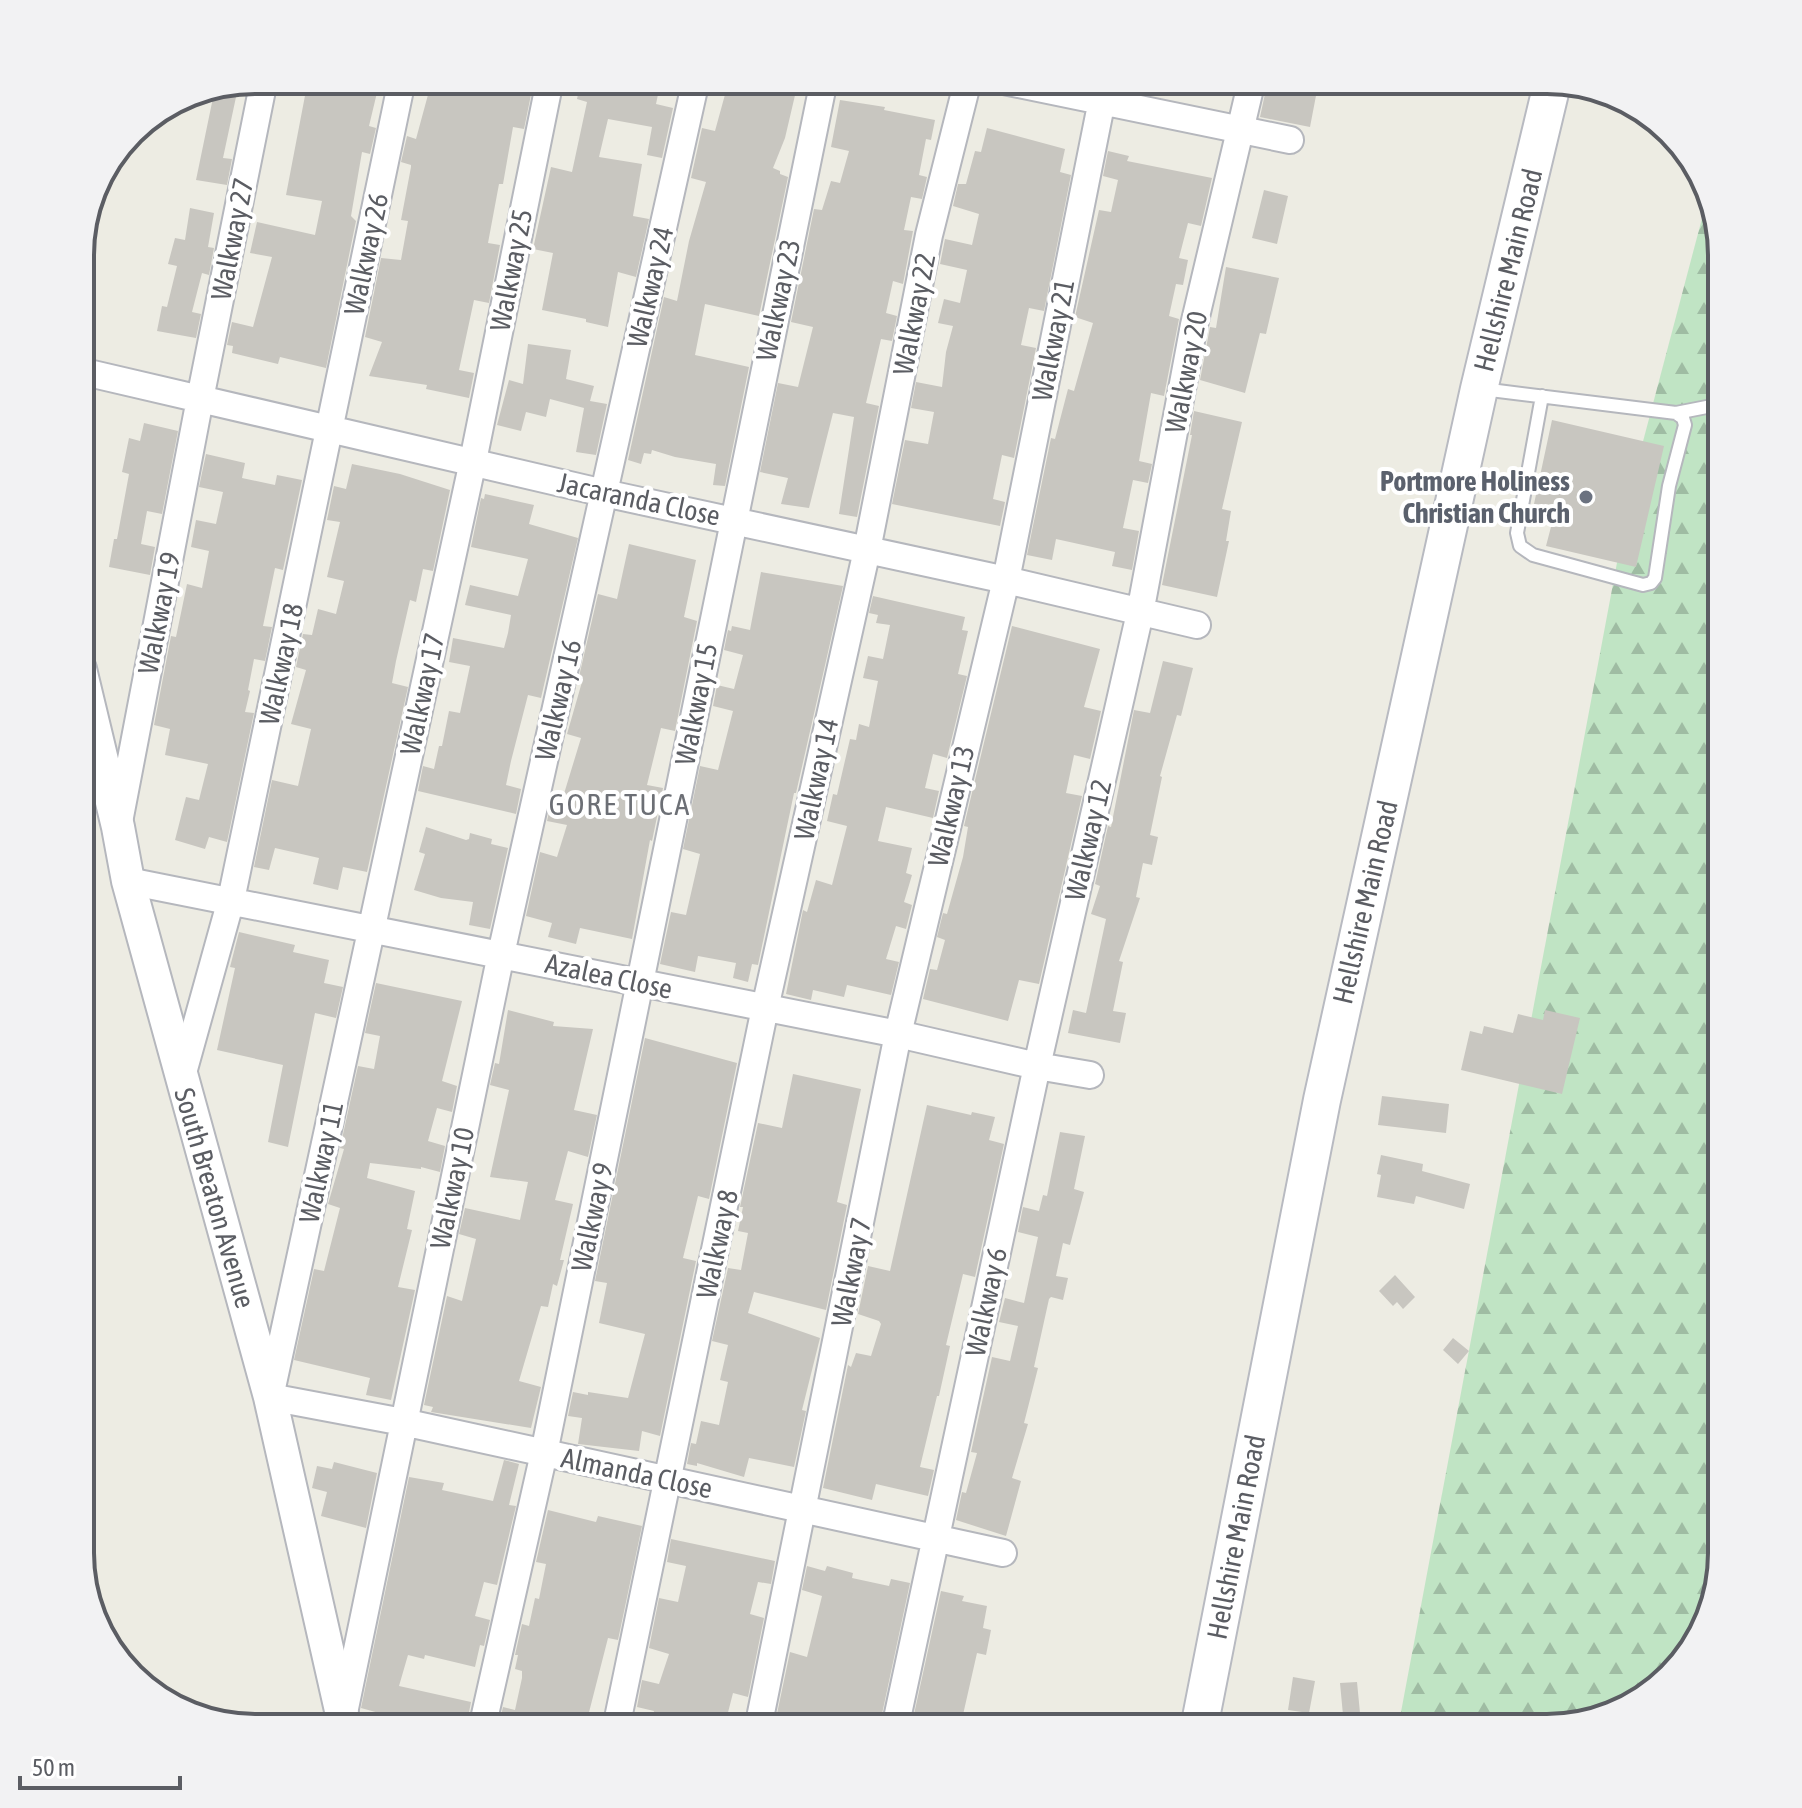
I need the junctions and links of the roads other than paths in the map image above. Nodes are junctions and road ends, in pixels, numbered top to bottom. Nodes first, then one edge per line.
1 (261, 94) edge
2 (399, 94) edge
3 (547, 94) edge
4 (693, 94) edge
5 (821, 94) edge
6 (964, 94) edge
7 (1103, 94) edge
8 (1117, 94) edge
9 (1249, 94) edge
10 (1550, 94) edge
11 (1241, 132) junction
12 (1290, 140) dead end
13 (94, 374) edge
14 (1479, 389) junction
15 (1542, 396) junction
16 (200, 399) junction
17 (1708, 407) edge
18 (1676, 413) junction
19 (330, 428) junction
20 (473, 461) junction
21 (604, 493) junction
22 (733, 520) junction
23 (867, 550) junction
24 (1006, 580) junction
25 (1140, 613) junction
26 (1197, 625) dead end
27 (94, 727) edge
28 (118, 827) junction
29 (128, 881) junction
30 (231, 900) junction
31 (371, 927) junction
32 (501, 954) junction
33 (640, 982) junction
34 (765, 1008) junction
35 (898, 1034) junction
36 (1037, 1066) junction
37 (1090, 1075) dead end
38 (181, 1080) junction
39 (270, 1397) junction
40 (403, 1422) junction
41 (544, 1453) junction
42 (668, 1480) junction
43 (804, 1510) junction
44 (934, 1538) junction
45 (1003, 1553) dead end
46 (342, 1714) edge
47 (346, 1714) edge
48 (485, 1714) edge
49 (619, 1714) edge
50 (761, 1714) edge
51 (898, 1714) edge
52 (1202, 1714) edge

1 - 16 street, Walkway 27
2 - 19 street, Walkway 26
3 - 20 street, Walkway 25
4 - 21 street, Walkway 24
5 - 22 street, Walkway 23
6 - 23 street, Walkway 22
7 - 24 street, Walkway 21
8 - 11 street
9 - 11 street, Walkway 20
10 - 14 main road, Hellshire Main Road
11 - 12 street
11 - 25 street, Walkway 20
13 - 16 street, Jacaranda Close
14 - 15 lane
14 - 52 main road, Hellshire Main Road
15 - 18 lane
15 - 18 lane
16 - 19 street, Jacaranda Close
16 - 28 street, Walkway 19
17 - 18 lane
19 - 20 street, Jacaranda Close
19 - 30 street, Walkway 18
20 - 21 street, Jacaranda Close
20 - 31 street, Walkway 17
21 - 22 street, Jacaranda Close
21 - 32 street, Walkway 16
22 - 23 street, Jacaranda Close
22 - 33 street, Walkway 15
23 - 24 street, Jacaranda Close
23 - 34 street, Walkway 14
24 - 25 street, Jacaranda Close
24 - 35 street, Walkway 13
25 - 26 street, Jacaranda Close
25 - 36 street, Walkway 12
27 - 28 street, South Breaton Avenue
28 - 29 street, South Breaton Avenue
29 - 30 street, Azalea Close
29 - 38 street, South Breaton Avenue
30 - 31 street, Azalea Close
30 - 38 street, Walkway 18
31 - 32 street, Azalea Close
31 - 39 street, Walkway 11
32 - 33 street, Azalea Close
32 - 40 street, Walkway 10
33 - 34 street, Azalea Close
33 - 41 street, Walkway 9
34 - 35 street, Azalea Close
34 - 42 street, Walkway 8
35 - 36 street, Azalea Close
35 - 43 street, Walkway 7
36 - 37 street, Azalea Close
36 - 44 street, Walkway 6
38 - 39 street, South Breaton Avenue
39 - 40 street, Almanda Close
39 - 46 street, South Breaton Avenue
40 - 41 street, Almanda Close
40 - 47 street, Walkway 10
41 - 42 street, Almanda Close
41 - 48 street, Walkway 9
42 - 43 street, Almanda Close
42 - 49 street, Walkway 8
43 - 44 street, Almanda Close
43 - 50 street, Walkway 7
44 - 45 street, Almanda Close
44 - 51 street, Walkway 6

